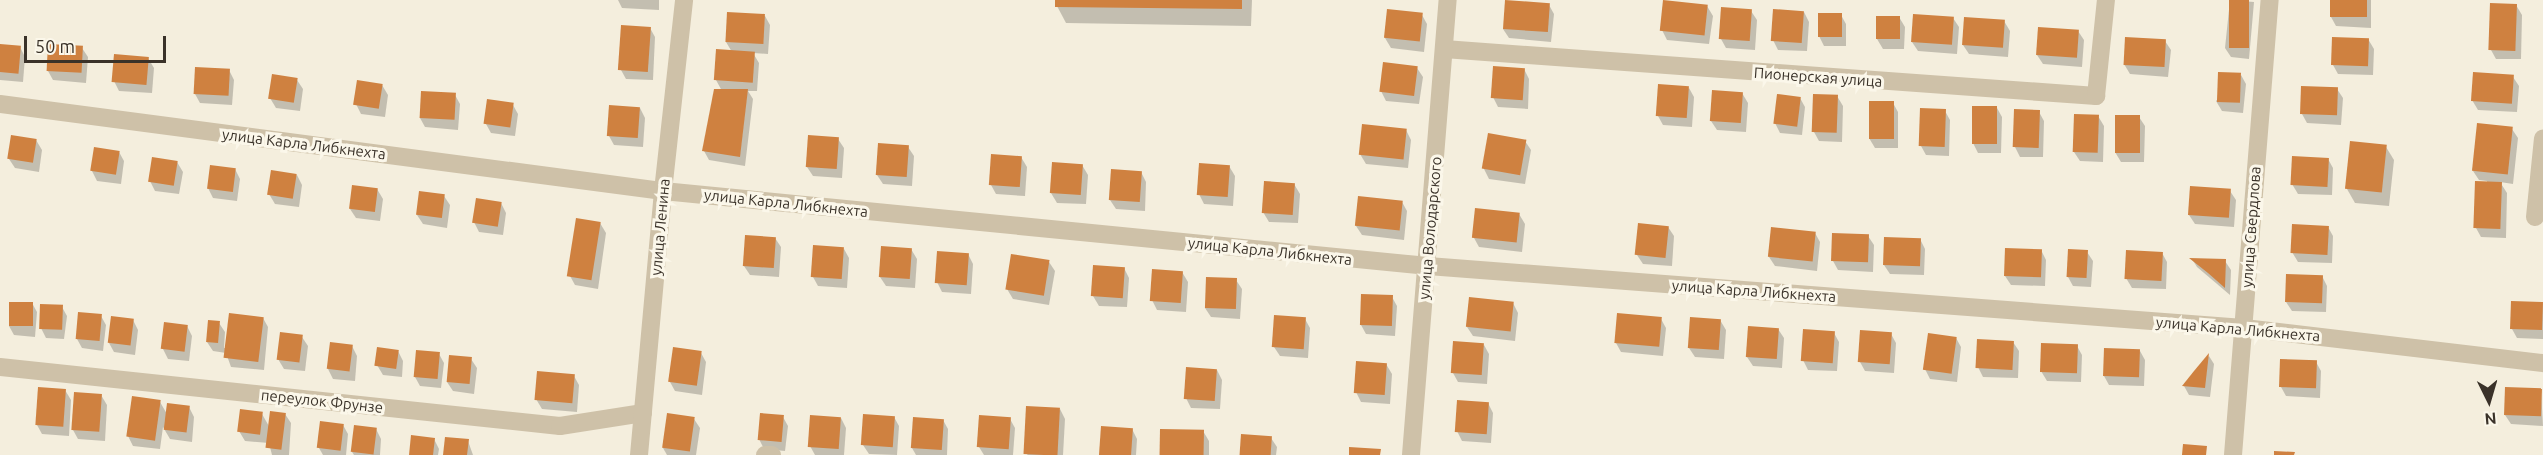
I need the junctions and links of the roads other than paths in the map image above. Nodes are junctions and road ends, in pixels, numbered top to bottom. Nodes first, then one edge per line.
1 (684, 0) edge
2 (1448, 0) edge
3 (2106, 0) edge
4 (2270, 0) edge
5 (1444, 49) junction
6 (0, 104) edge
7 (2543, 138) edge
8 (663, 191) junction
9 (2535, 218) dead end
10 (1428, 266) junction
11 (2244, 328) junction
12 (2543, 363) edge
13 (0, 367) edge
14 (643, 413) junction
15 (639, 455) edge
16 (765, 455) edge
17 (772, 455) edge
18 (1411, 455) edge
19 (2234, 455) edge

1 - 8 street, улица Ленина
2 - 5 street, улица Володарского
3 - 5 street, Пионерская улица
4 - 11 street, улица Свердлова
5 - 10 street, улица Володарского
6 - 8 street, улица Карла Либкнехта
7 - 9 street
8 - 10 street, улица Карла Либкнехта
8 - 14 street, улица Ленина
10 - 11 street, улица Карла Либкнехта
10 - 18 street, улица Володарского
11 - 12 street, улица Карла Либкнехта
11 - 19 street, улица Свердлова
13 - 14 street, переулок Фрунзе
14 - 15 street, улица Ленина
16 - 17 street

